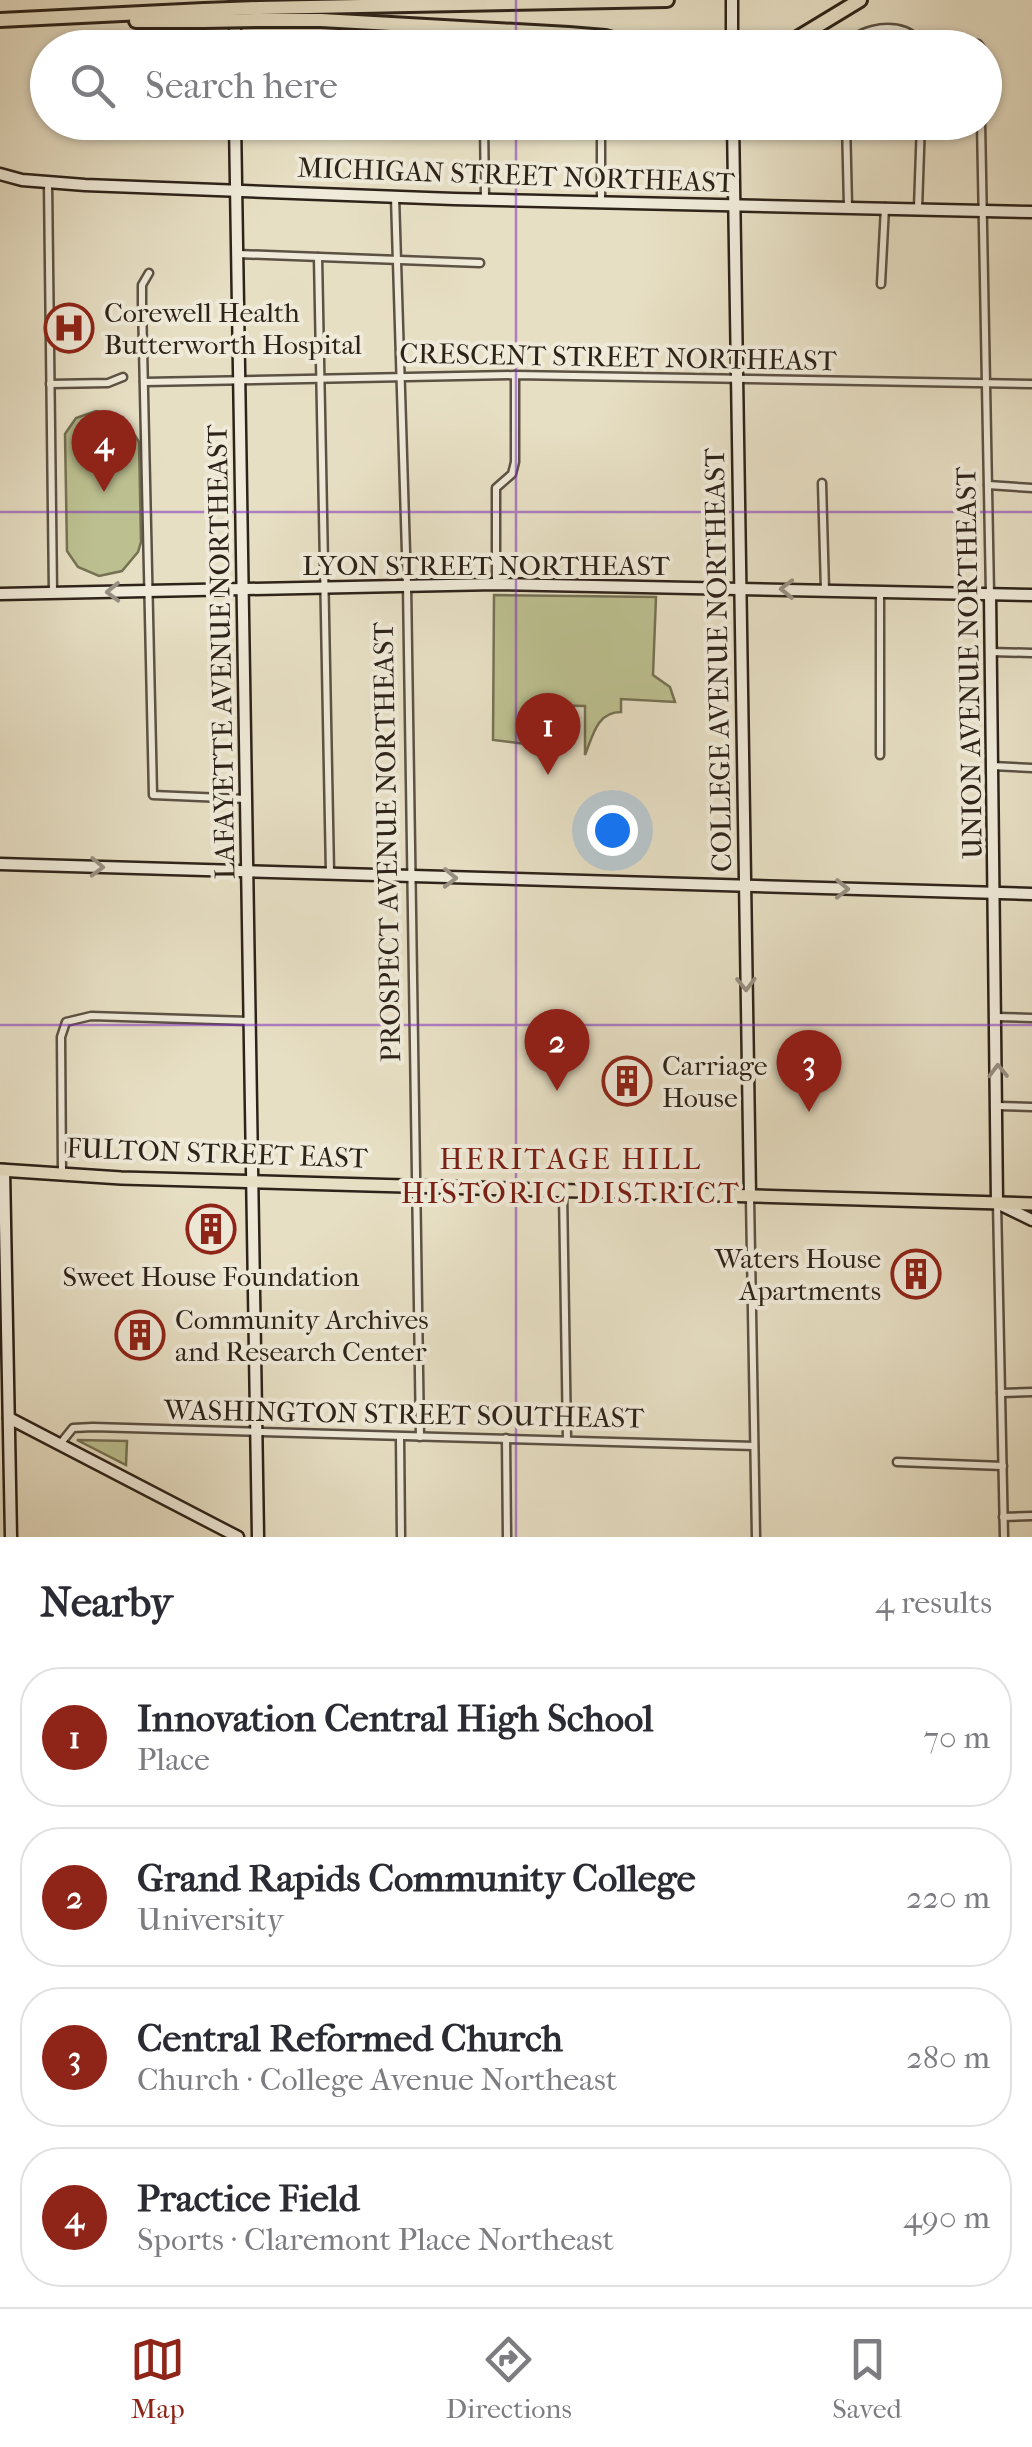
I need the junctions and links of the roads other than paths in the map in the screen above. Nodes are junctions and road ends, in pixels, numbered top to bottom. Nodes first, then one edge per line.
1 (235, 0) edge
2 (667, 0) edge
3 (860, 0) edge
4 (732, 4) edge
5 (259, 14) junction
6 (7, 20) edge
7 (235, 30) edge
8 (498, 30) edge
9 (732, 30) edge
10 (811, 30) edge
11 (235, 140) edge
12 (484, 140) edge
13 (601, 140) edge
14 (733, 140) edge
15 (846, 140) edge
16 (920, 140) edge
17 (982, 140) edge
18 (0, 174) edge
19 (48, 182) junction
20 (236, 190) junction
21 (394, 196) junction
22 (485, 200) junction
23 (601, 202) junction
24 (735, 204) junction
25 (848, 206) junction
26 (886, 207) junction
27 (918, 208) junction
28 (982, 211) junction
29 (1032, 212) edge
30 (238, 254) junction
31 (318, 258) junction
32 (398, 260) junction
33 (480, 263) dead end
34 (150, 273) dead end
35 (882, 284) dead end
36 (514, 375) junction
37 (402, 377) junction
38 (122, 378) dead end
39 (320, 378) junction
40 (240, 381) junction
41 (736, 381) junction
42 (144, 382) junction
43 (50, 384) junction
44 (986, 384) junction
45 (1032, 384) edge
46 (822, 483) dead end
47 (988, 485) junction
48 (1032, 488) edge
49 (496, 584) junction
50 (407, 585) junction
51 (244, 588) junction
52 (323, 588) junction
53 (739, 588) junction
54 (825, 590) junction
55 (148, 591) junction
56 (880, 592) junction
57 (53, 593) junction
58 (0, 594) edge
59 (990, 594) junction
60 (1032, 595) edge
61 (991, 652) junction
62 (1032, 653) edge
63 (880, 756) dead end
64 (992, 766) junction
65 (1032, 768) edge
66 (247, 798) junction
67 (0, 864) edge
68 (248, 872) junction
69 (330, 874) junction
70 (410, 878) junction
71 (744, 887) junction
72 (994, 893) junction
73 (1032, 894) edge
74 (997, 1017) junction
75 (1032, 1018) edge
76 (250, 1021) junction
77 (998, 1106) junction
78 (1032, 1106) edge
79 (2, 1170) edge
80 (62, 1172) junction
81 (251, 1182) junction
82 (414, 1186) junction
83 (564, 1191) junction
84 (750, 1196) junction
85 (997, 1203) junction
86 (1032, 1204) edge
87 (1032, 1220) edge
88 (4, 1323) edge
89 (1032, 1392) edge
90 (1002, 1394) junction
91 (9, 1418) junction
92 (258, 1434) junction
93 (400, 1437) junction
94 (420, 1437) junction
95 (506, 1438) junction
96 (567, 1439) junction
97 (60, 1444) junction
98 (754, 1446) junction
99 (897, 1462) dead end
100 (1003, 1466) junction
101 (5, 1499) edge
102 (1032, 1516) edge
103 (1004, 1517) junction
104 (11, 1537) edge
105 (238, 1537) edge
106 (258, 1537) edge
107 (401, 1537) edge
108 (507, 1537) edge
109 (756, 1537) edge
110 (1004, 1537) edge

1 - 7 street
2 - 5 highway
3 - 10 highway
4 - 9 street
5 - 6 highway, bridge
5 - 8 highway
11 - 20 street, LAFAYETTE AVENUE NORTHEAST
12 - 22 street
13 - 23 street
14 - 24 street, COLLEGE AVENUE NORTHEAST
15 - 25 street
16 - 27 street
17 - 28 street, UNION AVENUE NORTHEAST
18 - 19 street, MICHIGAN STREET NORTHEAST
19 - 20 street, MICHIGAN STREET NORTHEAST
19 - 43 street
20 - 21 street, MICHIGAN STREET NORTHEAST
20 - 30 street, LAFAYETTE AVENUE NORTHEAST
21 - 22 street, MICHIGAN STREET NORTHEAST
21 - 32 street, PROSPECT AVENUE NORTHEAST
22 - 23 street, MICHIGAN STREET NORTHEAST
23 - 24 street, MICHIGAN STREET NORTHEAST
24 - 25 street, MICHIGAN STREET NORTHEAST
24 - 41 street, COLLEGE AVENUE NORTHEAST
25 - 26 street, MICHIGAN STREET NORTHEAST
26 - 27 street, MICHIGAN STREET NORTHEAST
26 - 35 street
27 - 28 street, MICHIGAN STREET NORTHEAST
28 - 29 street, MICHIGAN STREET NORTHEAST
28 - 44 street, UNION AVENUE NORTHEAST
30 - 31 street
30 - 40 street, LAFAYETTE AVENUE NORTHEAST
31 - 32 street
31 - 39 street
32 - 33 street
32 - 37 street, PROSPECT AVENUE NORTHEAST
34 - 42 street
36 - 37 street, CRESCENT STREET NORTHEAST
36 - 41 street, CRESCENT STREET NORTHEAST
36 - 49 street
37 - 39 street, CRESCENT STREET NORTHEAST
37 - 50 street, PROSPECT AVENUE NORTHEAST
38 - 43 street
39 - 40 street, CRESCENT STREET NORTHEAST
39 - 52 street
40 - 42 street, CRESCENT STREET NORTHEAST
40 - 51 street, LAFAYETTE AVENUE NORTHEAST
41 - 44 street, CRESCENT STREET NORTHEAST
41 - 53 street, COLLEGE AVENUE NORTHEAST
42 - 55 street
43 - 57 street
44 - 45 street, CRESCENT STREET NORTHEAST
44 - 47 street, UNION AVENUE NORTHEAST
46 - 54 street
47 - 48 street
47 - 59 street, UNION AVENUE NORTHEAST
49 - 50 street, LYON STREET NORTHEAST
49 - 53 street, LYON STREET NORTHEAST
50 - 52 street, LYON STREET NORTHEAST
50 - 70 street, PROSPECT AVENUE NORTHEAST
51 - 52 street, LYON STREET NORTHEAST
51 - 55 street, LYON STREET NORTHEAST
51 - 66 street, LAFAYETTE AVENUE NORTHEAST
52 - 69 street
54 -> 53 street, LYON STREET NORTHEAST
53 - 71 street, COLLEGE AVENUE NORTHEAST
54 - 56 street, LYON STREET NORTHEAST
55 -> 57 street, LYON STREET NORTHEAST
55 - 66 street
56 - 59 street, LYON STREET NORTHEAST
56 - 63 street
57 - 58 street, LYON STREET NORTHEAST
59 - 60 street, LYON STREET NORTHEAST
59 - 61 street, UNION AVENUE NORTHEAST
61 - 62 street
61 - 64 street, UNION AVENUE NORTHEAST
64 - 65 street
64 - 72 street, UNION AVENUE NORTHEAST
66 - 68 street, LAFAYETTE AVENUE NORTHEAST
67 -> 68 street
68 - 69 street
68 - 76 street, LAFAYETTE AVENUE NORTHEAST
69 - 70 street
70 -> 71 street
70 - 82 street, PROSPECT AVENUE NORTHEAST
71 -> 72 street
71 -> 84 street, COLLEGE AVENUE NORTHEAST
72 - 73 street
72 - 74 street, UNION AVENUE NORTHEAST
74 - 75 street
77 -> 74 street, UNION AVENUE NORTHEAST
76 - 80 street
76 - 81 street, LAFAYETTE AVENUE NORTHEAST
77 - 78 street
77 - 85 street, UNION AVENUE NORTHEAST
79 - 80 main road, FULTON STREET EAST
79 - 88 street
80 - 81 main road, FULTON STREET EAST
81 - 82 main road, FULTON STREET EAST
81 - 92 street, LAFAYETTE AVENUE NORTHEAST
82 - 83 main road, FULTON STREET EAST
82 - 94 street, PROSPECT AVENUE NORTHEAST
83 - 84 main road, FULTON STREET EAST
83 - 96 street
84 - 85 main road, FULTON STREET EAST
84 - 98 street
85 - 86 main road, FULTON STREET EAST
85 - 87 street
85 - 90 street
88 - 91 street
89 - 90 street
90 - 100 street
91 - 97 street
91 - 101 street
92 - 93 street, WASHINGTON STREET SOUTHEAST
92 - 97 street, WASHINGTON STREET SOUTHEAST
92 - 106 street, LAFAYETTE AVENUE NORTHEAST
93 - 94 street, WASHINGTON STREET SOUTHEAST
93 - 107 street
94 - 95 street, WASHINGTON STREET SOUTHEAST
95 - 96 street, WASHINGTON STREET SOUTHEAST
95 - 108 street
96 - 98 street, WASHINGTON STREET SOUTHEAST
97 - 105 street
98 - 109 street
99 - 100 street
100 - 103 street
101 - 104 street
102 - 103 street
103 - 110 street

